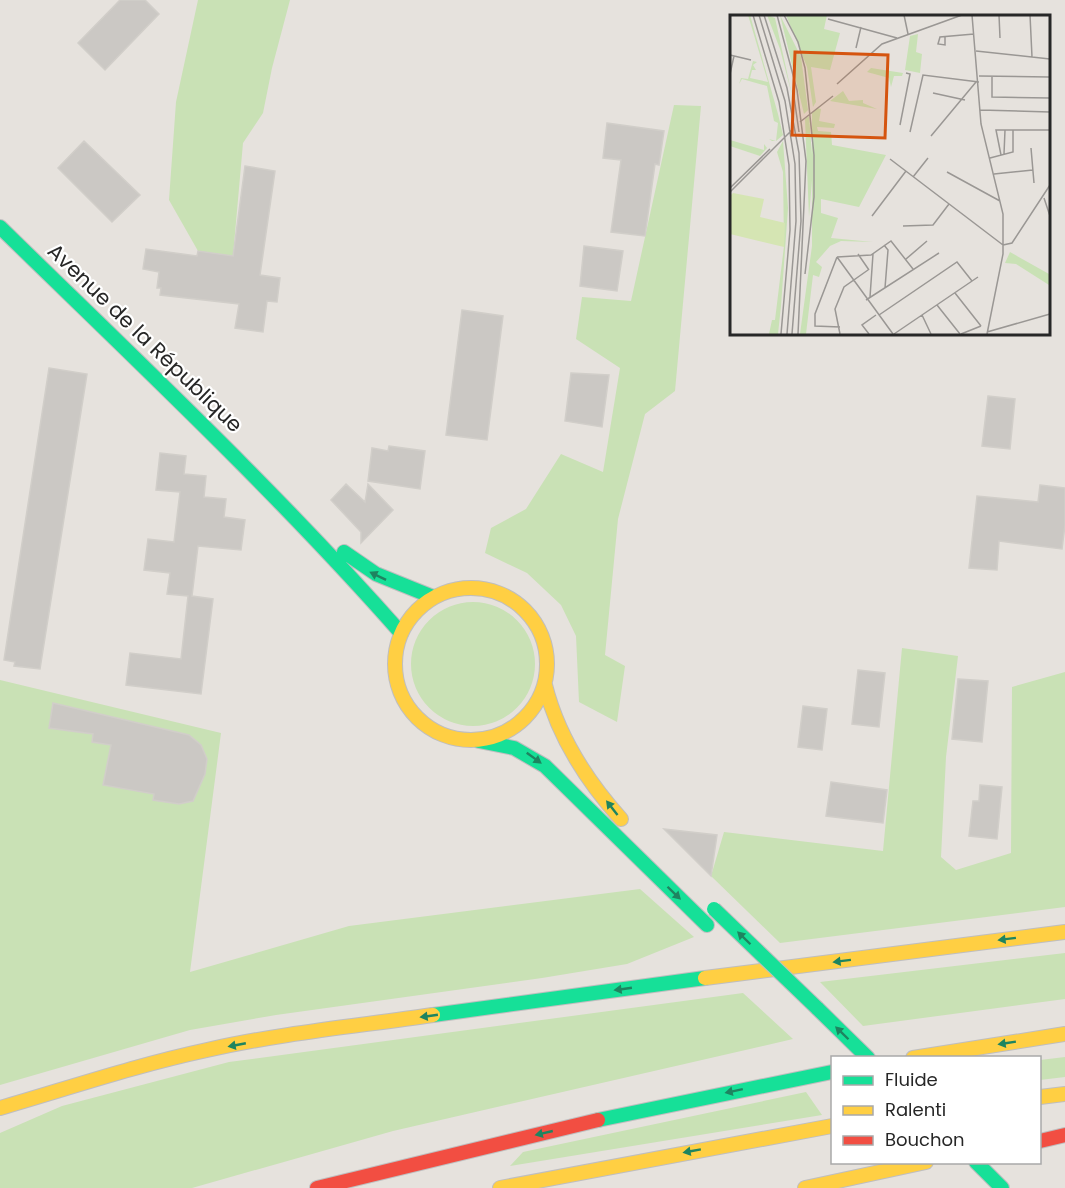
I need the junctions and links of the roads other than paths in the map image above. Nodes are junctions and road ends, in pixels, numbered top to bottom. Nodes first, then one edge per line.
1 (0, 227) edge
2 (260, 480) junction
3 (433, 597) junction
4 (400, 633) junction
5 (545, 685) junction
6 (479, 741) junction
7 (635, 832) dead end
8 (710, 905) dead end
9 (711, 929) dead end
10 (1065, 932) edge
11 (739, 956) dead end
12 (771, 986) dead end
13 (1065, 1034) edge
14 (866, 1056) edge
15 (922, 1056) edge
16 (831, 1072) edge
17 (1065, 1094) edge
18 (1041, 1097) edge
19 (0, 1108) edge
20 (831, 1126) edge
21 (1065, 1135) edge
22 (1041, 1141) edge
23 (916, 1164) edge
24 (978, 1164) edge
25 (317, 1188) edge
26 (500, 1188) edge
27 (805, 1188) edge
28 (1002, 1188) edge

1 - 2 main road, Avenue de la République
3 -> 2 main road, Avenue de la République
2 - 4 main road, Avenue de la République
3 - 4 main road
3 - 5 main road
4 - 6 main road
5 - 6 main road
7 -> 5 main road
6 -> 9 main road
14 -> 8 main road, bridge
10 -> 19 main road
11 - 12 main road
13 -> 15 main road
16 -> 25 main road
17 - 18 main road
20 -> 26 main road
21 - 22 main road
23 - 27 main road
24 - 28 main road

